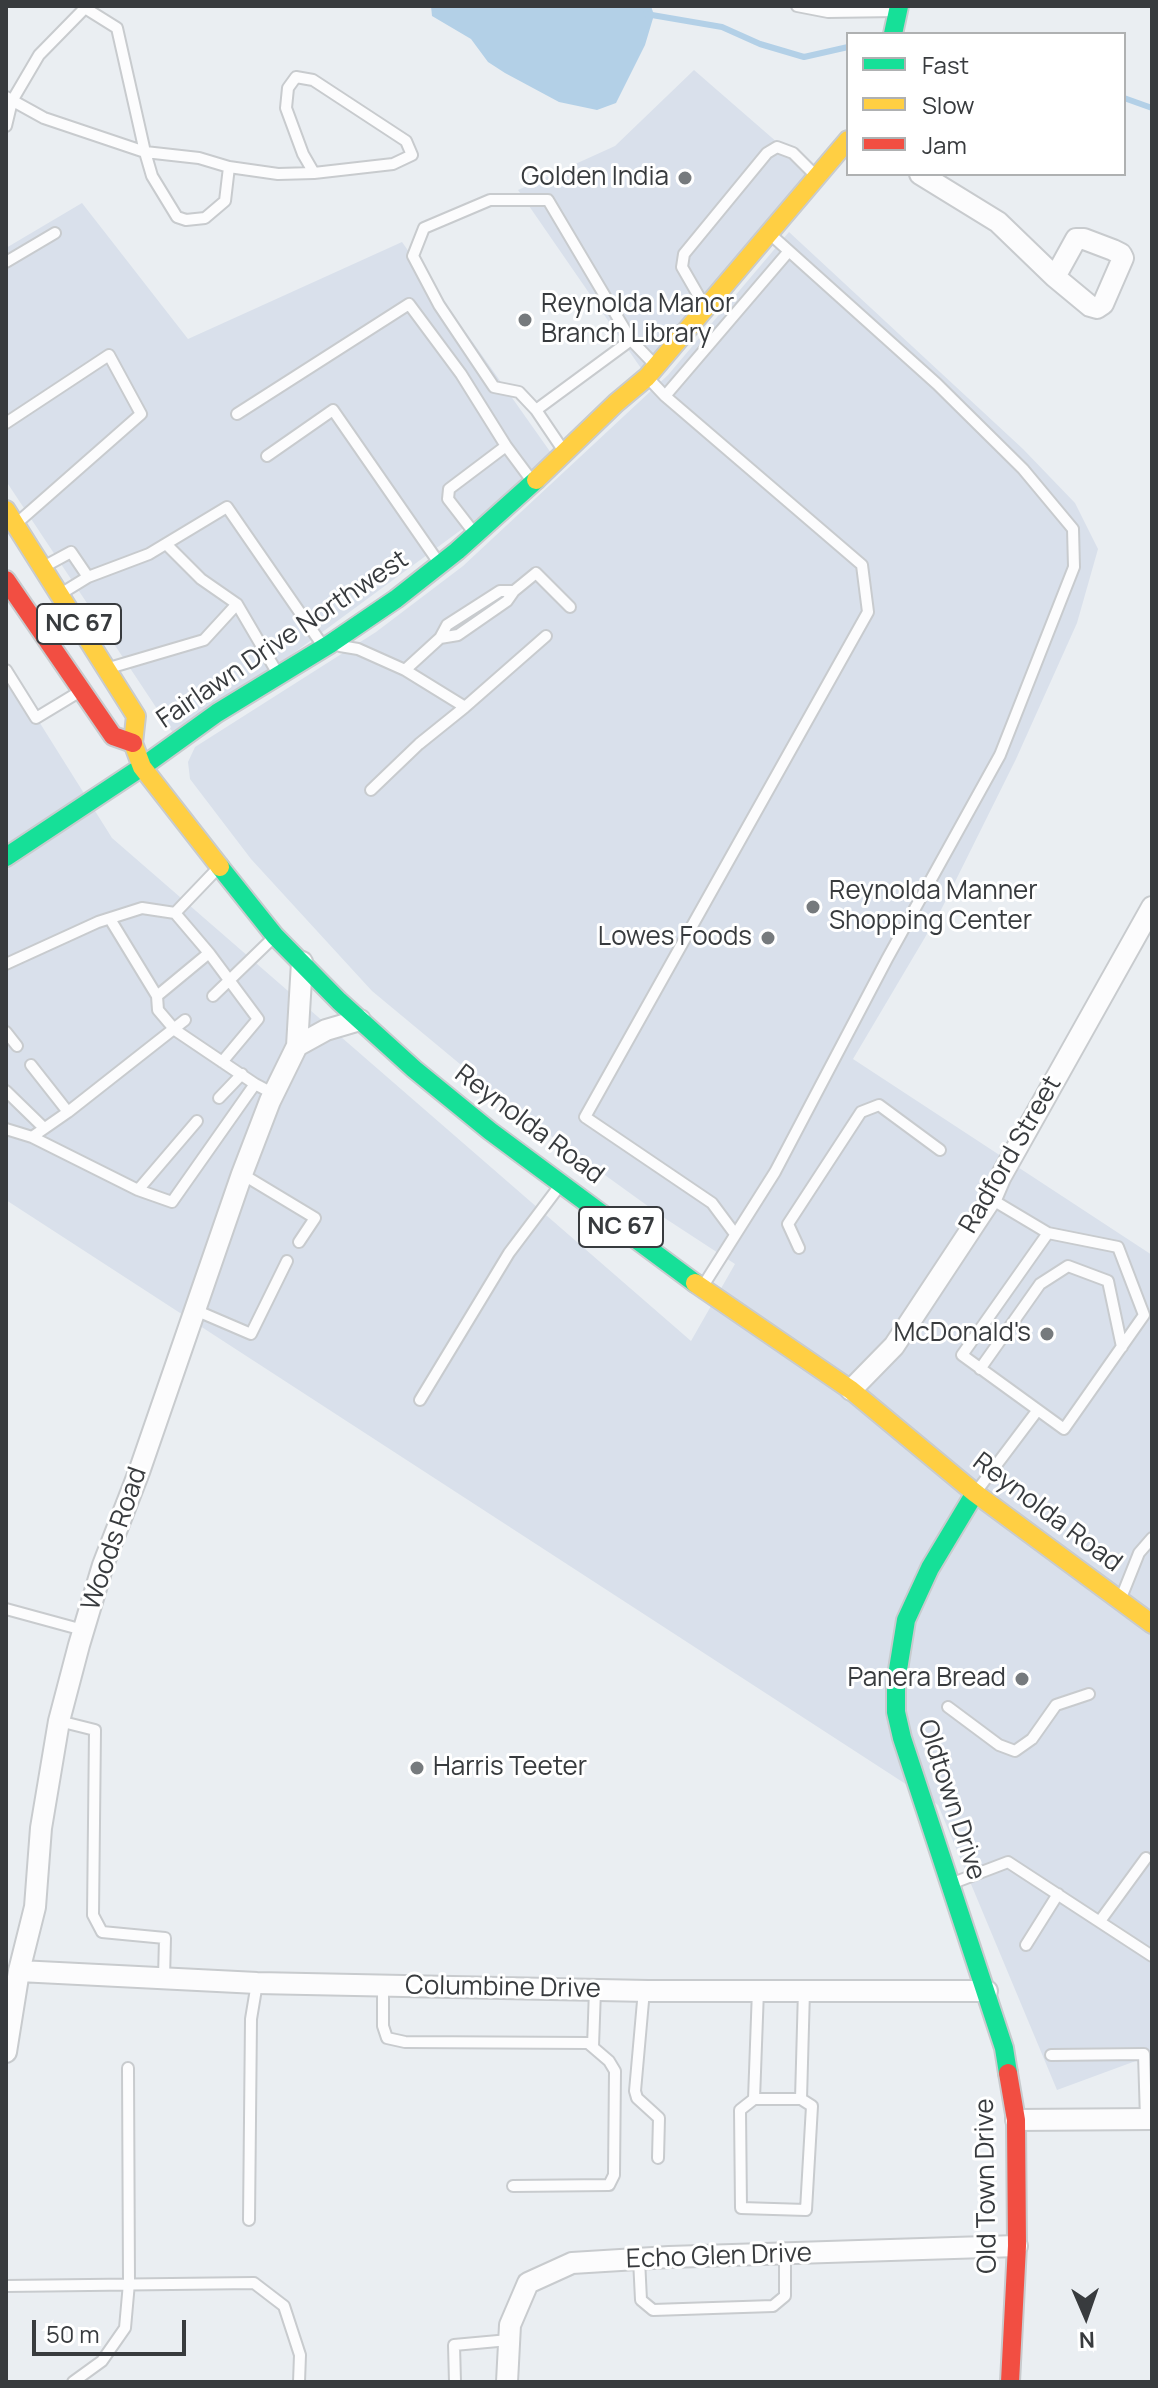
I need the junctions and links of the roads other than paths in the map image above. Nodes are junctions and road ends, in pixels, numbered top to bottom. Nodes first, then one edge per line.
1 (797, 6) edge
2 (899, 8) edge
3 (893, 32) edge
4 (9, 99) edge
5 (6, 126) edge
6 (846, 142) edge
7 (145, 152) junction
8 (229, 167) junction
9 (314, 173) junction
10 (923, 176) edge
11 (817, 177) junction
12 (55, 233) dead end
13 (769, 233) junction
14 (789, 251) junction
15 (6, 262) edge
16 (1055, 277) dead end
17 (706, 308) junction
18 (631, 340) junction
19 (652, 372) junction
20 (665, 396) junction
21 (536, 410) junction
22 (237, 414) dead end
23 (6, 423) edge
24 (506, 446) junction
25 (564, 452) junction
26 (267, 456) dead end
27 (533, 482) junction
28 (11, 517) edge
29 (476, 535) junction
30 (166, 544) junction
31 (440, 565) junction
32 (42, 567) junction
33 (88, 577) junction
34 (6, 580) edge
35 (60, 595) junction
36 (237, 604) junction
37 (570, 607) dead end
38 (546, 636) dead end
39 (327, 646) junction
40 (107, 668) junction
41 (6, 670) edge
42 (405, 670) junction
43 (279, 675) junction
44 (81, 691) junction
45 (465, 707) junction
46 (133, 743) junction
47 (142, 767) junction
48 (371, 790) dead end
49 (6, 857) edge
50 (219, 867) junction
51 (1152, 907) edge
52 (175, 913) junction
53 (110, 919) junction
54 (275, 936) junction
55 (209, 953) junction
56 (302, 962) junction
57 (6, 964) edge
58 (228, 980) junction
59 (157, 996) junction
60 (213, 996) dead end
61 (185, 1020) dead end
62 (360, 1020) junction
63 (175, 1030) junction
64 (6, 1032) edge
65 (17, 1046) dead end
66 (297, 1046) junction
67 (222, 1062) junction
68 (31, 1065) dead end
69 (242, 1074) junction
70 (255, 1084) junction
71 (6, 1091) edge
72 (274, 1094) junction
73 (219, 1098) dead end
74 (68, 1112) junction
75 (197, 1121) dead end
76 (44, 1128) junction
77 (6, 1129) edge
78 (32, 1137) junction
79 (940, 1150) dead end
80 (242, 1174) junction
81 (562, 1183) junction
82 (138, 1190) junction
83 (991, 1199) junction
84 (1048, 1233) junction
85 (735, 1234) junction
86 (299, 1242) dead end
87 (799, 1248) dead end
88 (287, 1261) dead end
89 (702, 1288) junction
90 (195, 1310) junction
91 (1122, 1347) junction
92 (980, 1369) junction
93 (851, 1390) junction
94 (420, 1400) dead end
95 (1037, 1411) junction
96 (975, 1493) junction
97 (1152, 1538) edge
98 (1120, 1600) junction
99 (6, 1609) edge
100 (1152, 1624) edge
101 (83, 1630) junction
102 (1089, 1694) dead end
103 (948, 1707) dead end
104 (59, 1721) junction
105 (1150, 1857) edge
106 (951, 1884) junction
107 (1058, 1894) junction
108 (1100, 1921) junction
109 (1026, 1945) dead end
110 (1152, 1956) edge
111 (19, 1971) junction
112 (164, 1978) junction
113 (257, 1983) junction
114 (383, 1986) junction
115 (595, 1990) junction
116 (644, 1990) junction
117 (758, 1990) junction
118 (804, 1990) junction
119 (987, 1991) junction
120 (593, 2046) junction
121 (6, 2052) edge
122 (1148, 2052) edge
123 (1051, 2055) dead end
124 (128, 2068) dead end
125 (754, 2099) junction
126 (801, 2099) junction
127 (1149, 2119) edge
128 (1016, 2120) junction
129 (658, 2158) dead end
130 (513, 2186) dead end
131 (249, 2220) dead end
132 (1017, 2246) junction
133 (785, 2254) junction
134 (639, 2259) junction
135 (129, 2283) junction
136 (6, 2286) edge
137 (509, 2340) junction
138 (73, 2382) edge
139 (299, 2382) edge
140 (455, 2382) edge
141 (507, 2382) edge
142 (1010, 2382) edge

1 - 2 lane
2 - 3 main road
4 - 5 lane
4 - 7 lane
4 - 7 lane
6 - 11 main road, Fairlawn Drive Northwest
7 - 8 lane
7 - 8 lane
8 - 9 lane
9 - 9 lane
10 - 16 street
11 - 13 main road, Fairlawn Drive Northwest
11 - 17 lane
12 - 15 lane
13 - 14 lane
13 - 17 main road, Fairlawn Drive Northwest
14 - 20 lane
14 - 85 lane
17 - 19 main road, Fairlawn Drive Northwest
18 - 19 lane
18 - 21 lane
18 - 21 lane
19 - 20 lane
19 - 25 main road, Fairlawn Drive Northwest
20 - 85 lane
21 - 25 lane
22 - 24 lane
23 - 28 lane
24 - 27 lane
24 - 29 lane
25 - 27 main road, Fairlawn Drive Northwest
26 - 31 lane
27 - 29 main road, Fairlawn Drive Northwest
28 - 32 main road, Reynolda Road / NC 67
29 - 31 main road, Fairlawn Drive Northwest
30 - 33 lane
30 - 36 lane
30 - 39 lane
31 - 39 main road, Fairlawn Drive Northwest
32 - 33 lane
32 - 35 main road, Reynolda Road / NC 67
33 - 35 lane
34 - 44 main road, NC 67
35 - 40 main road, Reynolda Road / NC 67
36 - 40 lane
36 - 43 lane
37 - 42 lane
38 - 45 lane
39 - 42 lane
39 - 43 main road, Fairlawn Drive Northwest
40 - 46 main road, Reynolda Road / NC 67
41 - 44 lane
42 - 45 lane
43 - 47 main road, Fairlawn Drive Northwest
44 - 46 main road, NC 67
45 - 48 lane
46 - 47 main road, Reynolda Road / NC 67
47 - 49 main road, Fairlawn Drive Northwest
47 - 50 main road, Reynolda Road / NC 67
50 - 52 lane
50 - 54 main road, Reynolda Road / NC 67
51 - 83 street, Radford Street
52 - 53 lane
52 - 55 lane
53 - 57 lane
53 - 59 lane
54 - 56 main road, Reynolda Road / NC 67
54 - 58 lane
55 - 58 lane
55 - 59 lane
56 - 62 main road, Reynolda Road / NC 67
56 - 66 street, Woods Road
58 - 60 lane
58 - 67 lane
59 - 63 lane
61 - 63 lane
62 - 66 street
62 - 81 main road, Reynolda Road / NC 67
63 - 67 lane
63 - 74 lane
64 - 65 lane
66 - 72 street, Woods Road
67 - 69 lane
68 - 74 lane
69 - 70 lane
69 - 73 lane
70 - 72 lane
70 - 82 lane
71 - 76 lane
72 - 80 street, Woods Road
74 - 76 lane
75 - 82 lane
76 - 78 lane
77 - 78 lane
78 - 82 lane
79 - 87 lane
80 - 86 lane
80 - 90 street, Woods Road
81 - 89 main road, Reynolda Road / NC 67
81 - 94 lane
83 - 84 lane
83 - 93 street, Radford Street
84 - 91 lane
84 - 92 lane
85 - 89 lane
88 - 90 lane
89 - 93 main road, Reynolda Road / NC 67
90 - 101 street, Woods Road
91 - 92 lane
91 - 95 lane
92 - 95 lane
93 - 96 main road, Reynolda Road / NC 67
95 - 96 lane
96 - 98 main road, Reynolda Road / NC 67
96 - 106 main road, Oldtown Drive
97 - 98 lane
98 - 100 main road, Reynolda Road / NC 67
99 - 101 lane
101 - 104 street, Woods Road
102 - 103 lane
104 - 111 street, Woods Road
104 - 112 lane
105 - 108 lane
106 - 107 lane
106 - 119 main road, Oldtown Drive
107 - 108 lane
107 - 109 lane
108 - 110 lane
111 - 112 street, Columbine Drive
111 - 121 street, Woods Road
112 - 113 street, Columbine Drive
113 - 114 street, Columbine Drive
113 - 131 lane
114 - 115 street, Columbine Drive
114 - 120 lane
115 - 116 street, Columbine Drive
115 - 120 lane
116 - 117 street, Columbine Drive
116 - 129 lane
117 - 118 street, Columbine Drive
117 - 125 lane
118 - 119 street, Columbine Drive
118 - 126 lane
119 - 128 main road, Old Town Drive
120 - 130 lane
122 - 123 lane
122 - 127 lane
124 - 135 lane
125 - 126 lane
125 - 126 lane
127 - 128 street
128 - 132 main road, Old Town Drive
132 - 133 street, Echo Glen Drive
132 - 142 main road, Old Town Drive
133 - 134 street, Echo Glen Drive
133 - 134 lane
134 - 137 street, Echo Glen Drive
135 - 136 lane
135 - 138 lane
135 - 139 lane
137 - 140 lane
137 - 141 street, Echo Glen Drive

